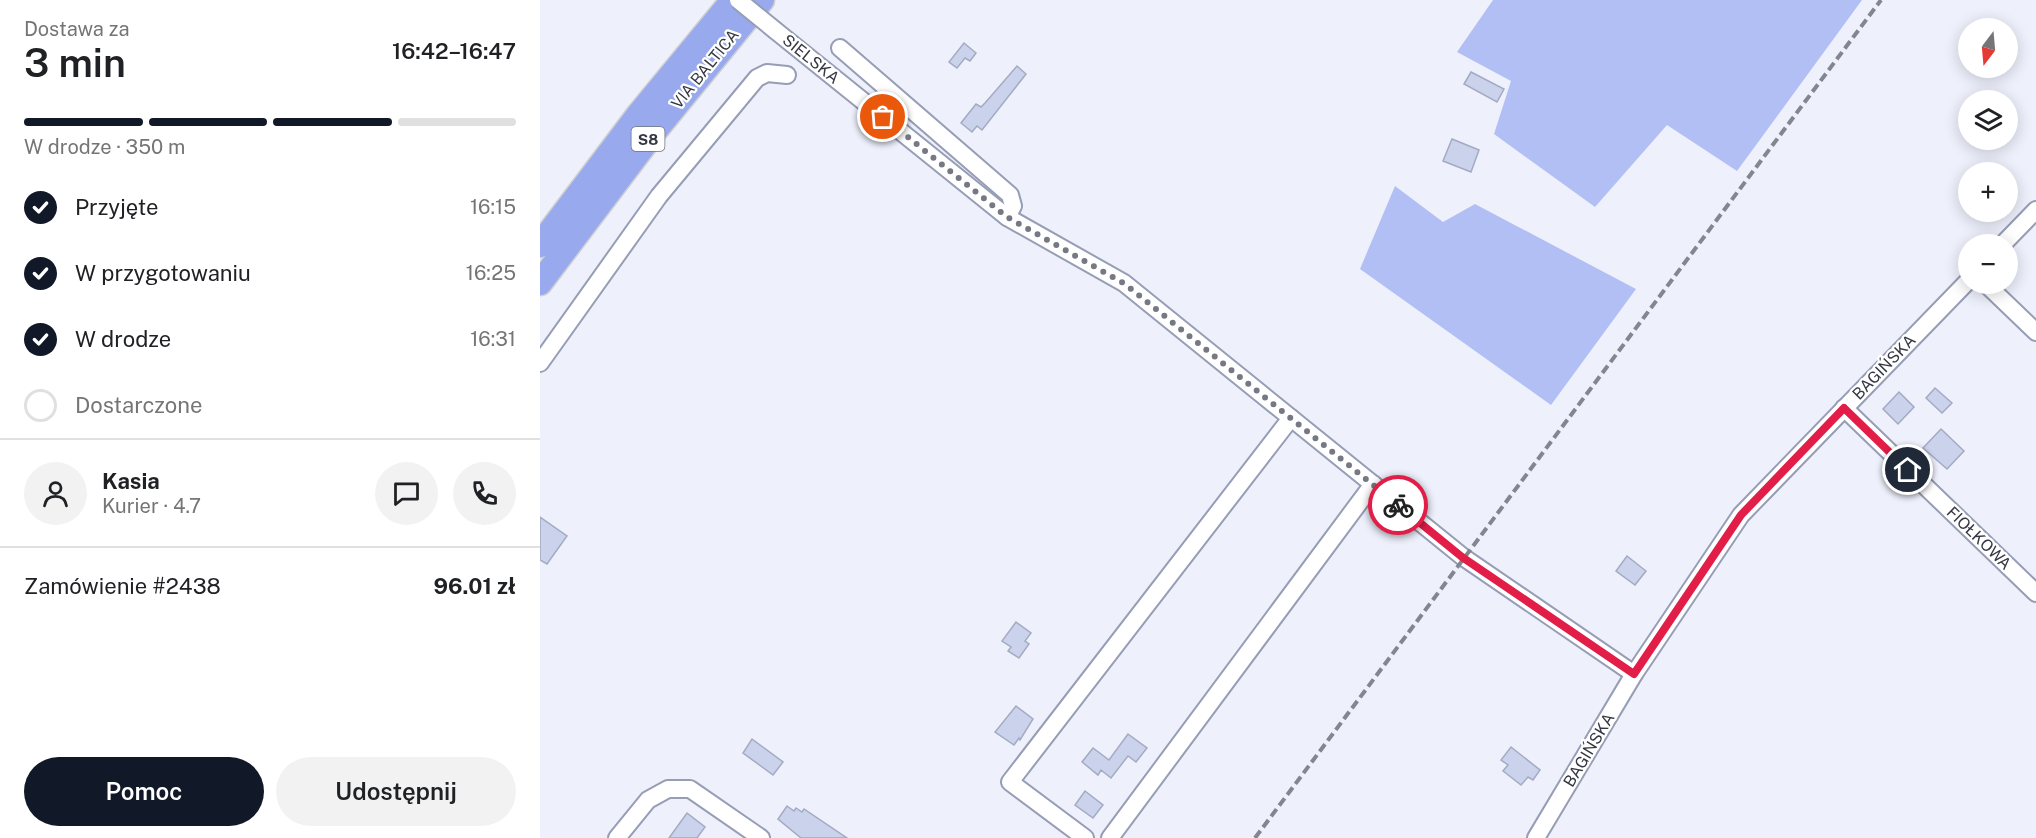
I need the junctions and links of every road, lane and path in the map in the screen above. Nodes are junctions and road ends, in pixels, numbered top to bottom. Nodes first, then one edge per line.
1 (733, 0) edge
2 (738, 0) edge
3 (762, 0) edge
4 (840, 48) dead end
5 (788, 75) dead end
6 (2036, 210) edge
7 (1007, 217) junction
8 (2013, 234) edge
9 (540, 245) edge
10 (540, 283) edge
11 (1958, 291) edge
12 (1996, 294) edge
13 (2036, 332) edge
14 (540, 363) edge
15 (1844, 408) junction
16 (1291, 418) junction
17 (1373, 484) junction
18 (2036, 593) edge
19 (1634, 674) junction
20 (617, 838) edge
21 (760, 838) edge
22 (1085, 838) edge
23 (1110, 838) edge
24 (1536, 838) edge

1 - 9 highway, VIA BALTICA / S8
2 - 7 street, SIELSKA, bridge
3 - 10 highway, VIA BALTICA / S8
4 - 7 street
5 - 14 street
6 - 8 street
7 - 16 street, SIELSKA
11 - 15 street, BAGIŃSKA
12 - 13 street
15 - 18 street, FIOŁKOWA
15 - 19 street, BAGIŃSKA
16 - 17 street, SIELSKA
16 - 22 street
17 - 19 street, SIELSKA
17 - 23 street
19 - 24 street, BAGIŃSKA
20 - 21 street

